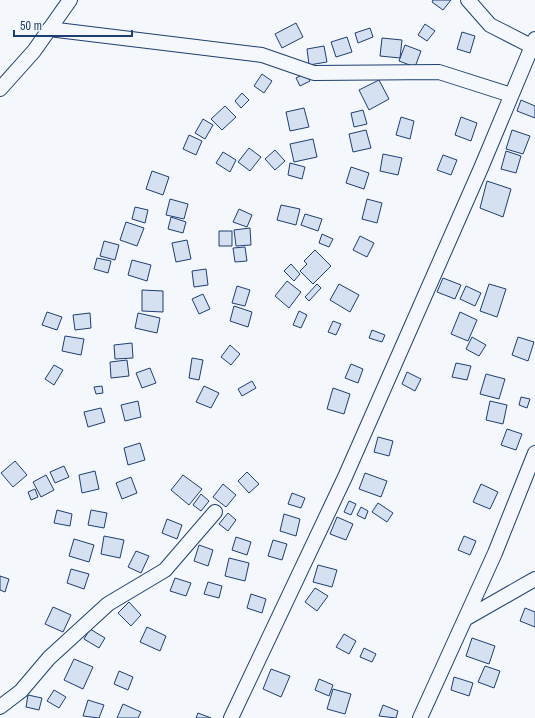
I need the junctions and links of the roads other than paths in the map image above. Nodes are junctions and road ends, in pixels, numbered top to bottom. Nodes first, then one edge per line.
1 (70, 0) edge
2 (468, 0) edge
3 (49, 29) junction
4 (534, 45) edge
5 (0, 89) edge
6 (510, 95) junction
7 (535, 453) edge
8 (215, 512) dead end
9 (535, 579) edge
10 (465, 619) junction
11 (0, 707) edge
12 (231, 718) edge
13 (420, 718) edge

1 - 3 street
2 - 4 street
3 - 5 street
3 - 6 street
4 - 6 street
6 - 12 street
7 - 10 street
8 - 11 street
9 - 10 street
10 - 13 street

